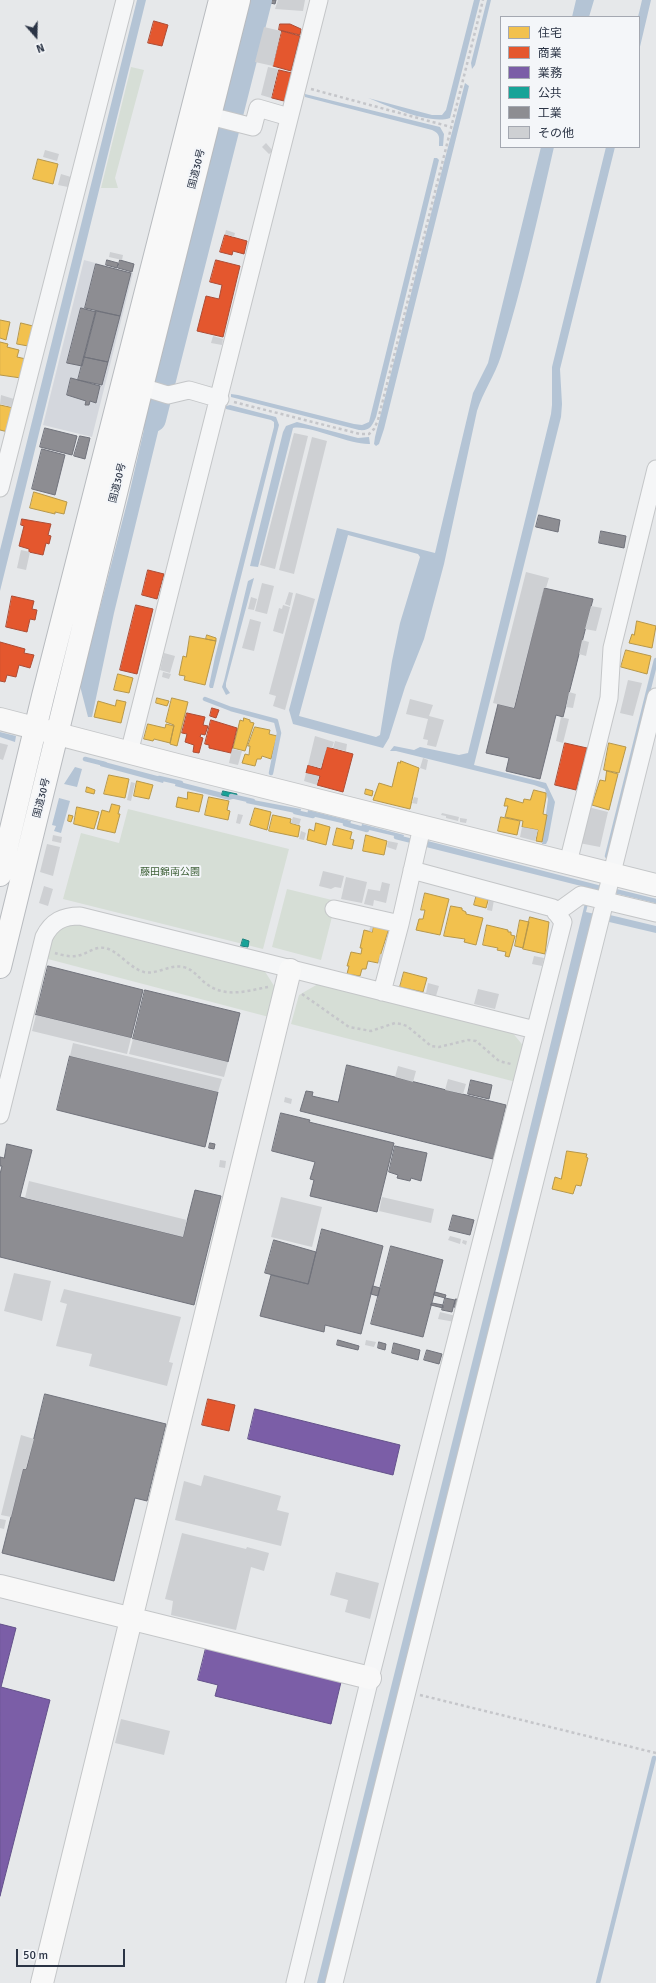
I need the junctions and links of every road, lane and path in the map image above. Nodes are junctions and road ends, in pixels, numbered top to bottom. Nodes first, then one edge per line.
1 (125, 0) edge
2 (220, 0) edge
3 (239, 0) edge
4 (319, 0) edge
5 (483, 0) edge
6 (297, 86) junction
7 (289, 117) junction
8 (215, 118) junction
9 (451, 127) junction
10 (146, 389) junction
11 (220, 399) junction
12 (656, 469) edge
13 (0, 488) edge
14 (656, 697) edge
15 (0, 719) edge
16 (36, 728) junction
17 (58, 734) junction
18 (129, 753) junction
19 (420, 837) junction
20 (568, 863) junction
21 (412, 870) junction
22 (0, 875) edge
23 (656, 885) edge
24 (608, 888) junction
25 (334, 909) dead end
26 (556, 913) junction
27 (656, 913) edge
28 (400, 924) junction
29 (41, 948) junction
30 (0, 967) edge
31 (288, 976) junction
32 (382, 992) junction
33 (535, 1030) junction
34 (525, 1068) junction
35 (0, 1115) edge
36 (0, 1586) edge
37 (131, 1619) junction
38 (370, 1678) junction
39 (406, 1692) junction
40 (656, 1753) edge
41 (42, 1983) edge
42 (295, 1983) edge
43 (334, 1983) edge

1 - 13 street
2 - 16 main road, 国道30号
3 - 8 main road, 国道30号
4 - 6 street
5 - 9 path
6 - 7 street
6 - 9 path
7 - 8 street
7 - 11 street
8 - 10 main road, 国道30号
9 - 11 path
10 - 11 street
10 - 17 main road, 国道30号
11 - 18 street
12 - 20 street
14 - 24 street
15 - 16 main road
16 - 17 main road
16 - 22 main road, 国道30号
17 - 18 main road
17 - 30 main road, 国道30号
18 - 19 main road
19 - 20 main road
19 - 21 street
20 - 24 main road
21 - 26 street
21 - 28 street
23 - 24 main road
24 - 26 street
24 - 27 street
24 - 39 street
25 - 28 street
26 - 33 street
28 - 32 street
29 - 31 path
29 - 31 street
29 - 35 street
31 - 32 street
31 - 34 path
31 - 37 main road
32 - 33 street
33 - 34 street
34 - 38 street
36 - 37 main road
37 - 38 main road
37 - 41 main road
38 - 42 street
39 - 40 path
39 - 43 street

